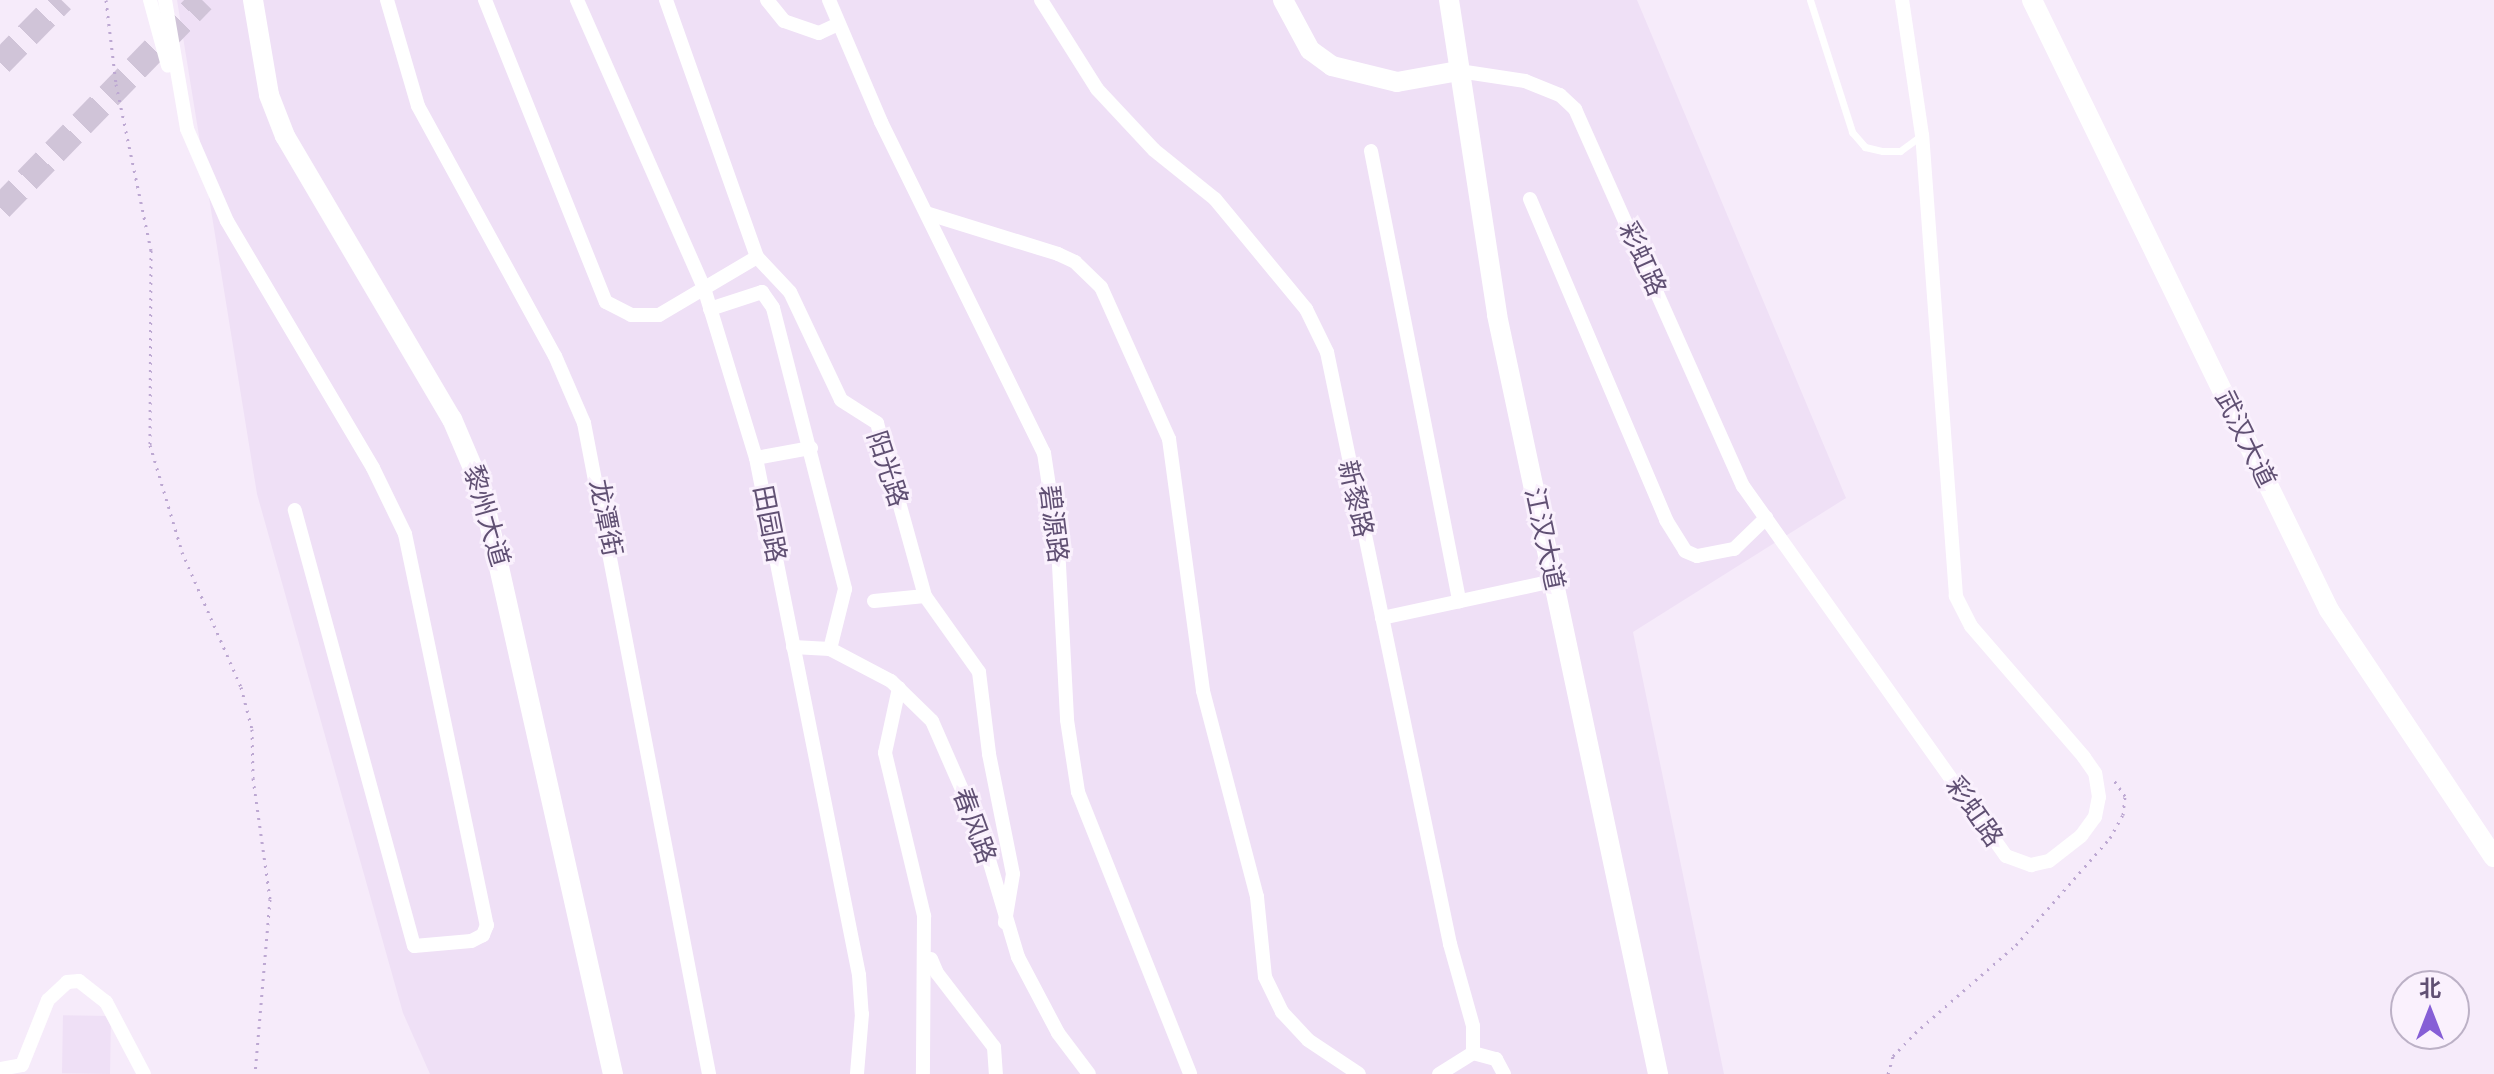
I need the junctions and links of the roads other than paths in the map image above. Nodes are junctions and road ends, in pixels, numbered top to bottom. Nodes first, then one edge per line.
1 (150, 0) edge
2 (165, 0) edge
3 (253, 0) edge
4 (387, 0) edge
5 (485, 0) edge
6 (577, 0) edge
7 (666, 0) edge
8 (767, 0) edge
9 (829, 0) edge
10 (1041, 0) edge
11 (1283, 0) edge
12 (1449, 0) edge
13 (1810, 0) edge
14 (1902, 0) edge
15 (2032, 0) edge
16 (836, 25) junction
17 (1459, 71) junction
18 (178, 93) junction
19 (1922, 135) junction
20 (1371, 151) dead end
21 (1530, 199) dead end
22 (929, 214) junction
23 (757, 257) junction
24 (704, 288) junction
25 (710, 309) junction
26 (811, 448) junction
27 (756, 458) junction
28 (295, 510) dead end
29 (1766, 518) junction
30 (1553, 581) junction
31 (925, 596) junction
32 (874, 601) dead end
33 (1459, 601) junction
34 (1382, 618) junction
35 (793, 647) junction
36 (830, 649) junction
37 (899, 688) junction
38 (2494, 857) edge
39 (1005, 922) junction
40 (927, 947) junction
41 (1473, 1053) junction
42 (0, 1069) edge
43 (144, 1074) edge
44 (613, 1074) edge
45 (709, 1074) edge
46 (857, 1074) edge
47 (923, 1074) edge
48 (996, 1074) edge
49 (1089, 1074) edge
50 (1190, 1074) edge
51 (1359, 1074) edge
52 (1439, 1074) edge
53 (1504, 1074) edge
54 (1658, 1074) edge

1 - 18 street
2 - 18 street
3 - 44 main road, 黎州大道
4 - 45 street, 龙潭街
5 - 24 street
6 - 24 street, 田园路
7 - 23 street, 阳光路
8 - 16 street
9 - 16 street, 碧源路
10 - 34 street, 新黎路
11 - 17 main road
12 - 17 main road, 江汉大道
13 - 19 lane
14 - 19 street
15 - 38 main road, 武汉大道
16 - 22 street, 碧源路
17 - 29 street, 彩虹路
17 - 30 main road, 江汉大道
18 - 28 street
19 - 29 street, 彩虹路
20 - 33 street
21 - 29 street
22 - 50 street, 碧源路
22 - 51 street
23 - 24 street
23 - 31 street, 阳光路
24 - 25 street, 田园路
25 - 26 street
25 - 27 street, 田园路
26 - 27 street
26 - 36 street
27 - 35 street, 田园路
30 - 33 street
30 - 54 main road, 江汉大道
31 - 32 street
31 - 39 street, 阳光路
33 - 34 street
34 - 41 street, 新黎路
35 - 36 street, 春风路
35 - 46 street, 田园路
36 - 37 street, 春风路
37 - 39 street, 春风路
37 - 40 street
39 - 49 street, 春风路
40 - 47 street
40 - 48 street
41 - 52 street
41 - 53 street
42 - 43 street

